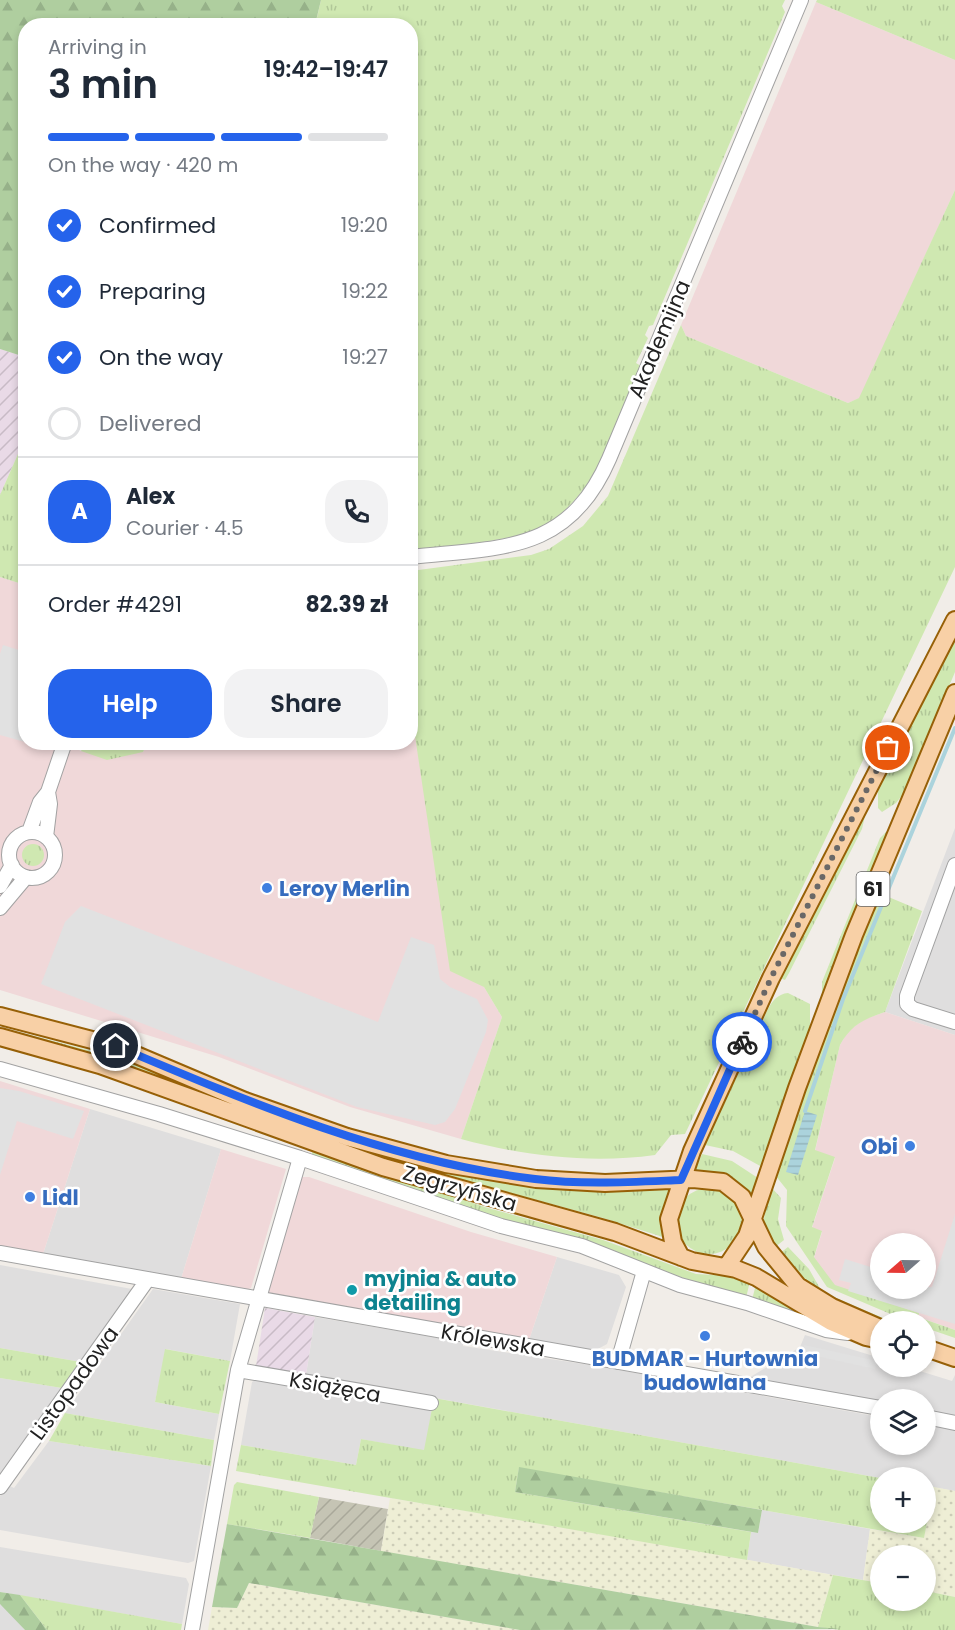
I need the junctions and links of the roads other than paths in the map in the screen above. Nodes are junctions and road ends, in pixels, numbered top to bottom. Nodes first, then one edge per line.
1 (801, 0) edge
2 (418, 557) edge
3 (955, 620) edge
4 (955, 693) edge
5 (62, 750) edge
6 (48, 792) junction
7 (29, 832) junction
8 (46, 837) junction
9 (5, 845) edge
10 (12, 865) junction
11 (955, 866) edge
12 (26, 877) junction
13 (0, 886) edge
14 (0, 908) edge
15 (0, 1016) edge
16 (955, 1022) edge
17 (0, 1037) edge
18 (0, 1069) edge
19 (300, 1158) junction
20 (681, 1180) junction
21 (753, 1218) junction
22 (0, 1253) edge
23 (681, 1257) junction
24 (727, 1266) junction
25 (644, 1271) junction
26 (148, 1279) junction
27 (258, 1298) junction
28 (870, 1324) edge
29 (859, 1334) junction
30 (870, 1337) edge
31 (936, 1351) edge
32 (955, 1358) edge
33 (618, 1362) junction
34 (238, 1370) junction
35 (431, 1403) dead end
36 (870, 1406) edge
37 (936, 1419) edge
38 (955, 1423) edge
39 (0, 1487) edge
40 (192, 1630) edge

1 - 2 street, Akademijna
3 - 20 main road, 61
4 - 21 main road, 61
5 - 6 street
6 - 7 street
6 - 8 street
7 - 8 street
7 - 9 street
8 - 12 street
9 - 10 street
10 - 12 street
10 - 13 street
11 - 16 street
12 - 14 street
15 - 20 main road, Zegrzyńska
17 - 23 main road, Zegrzyńska
18 - 19 street
19 - 25 street
19 - 27 street
20 - 21 main road
20 - 23 main road
21 - 24 main road, 61
21 - 28 main road
22 - 26 street, Królewska
23 - 24 main road
24 - 29 main road
25 - 29 street
25 - 33 street
26 - 27 street, Królewska
26 - 39 street, Listopadowa
27 - 33 street, Królewska
27 - 34 street
29 - 30 main road
31 - 32 main road
33 - 36 street, Królewska
34 - 35 street, Książęca
34 - 40 street
37 - 38 street

